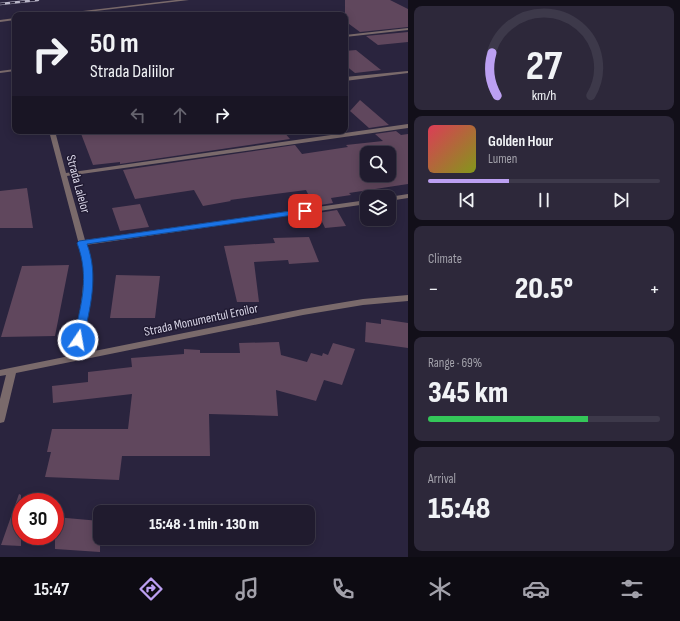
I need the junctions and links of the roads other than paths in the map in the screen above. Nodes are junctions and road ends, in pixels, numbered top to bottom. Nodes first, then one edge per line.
1 (187, 0) edge
2 (78, 12) edge
3 (12, 19) edge
4 (0, 21) edge
5 (408, 30) edge
6 (348, 36) edge
7 (12, 70) edge
8 (0, 72) edge
9 (408, 72) edge
10 (348, 79) edge
11 (408, 126) edge
12 (53, 134) edge
13 (64, 175) junction
14 (408, 196) edge
15 (396, 198) edge
16 (360, 203) edge
17 (82, 243) junction
18 (408, 298) edge
19 (78, 340) dead end
20 (12, 371) junction
21 (0, 373) edge
22 (0, 419) edge

1 - 2 street
3 - 4 street
5 - 6 street
7 - 8 street
9 - 10 street
11 - 13 street
12 - 13 street, Strada Lalelor
13 - 17 street, Strada Lalelor
14 - 15 street
16 - 17 street
17 - 19 street, Strada Lalelor
18 - 20 street, Strada Monumentul Eroilor
20 - 21 street, Strada Monumentul Eroilor
20 - 22 street

